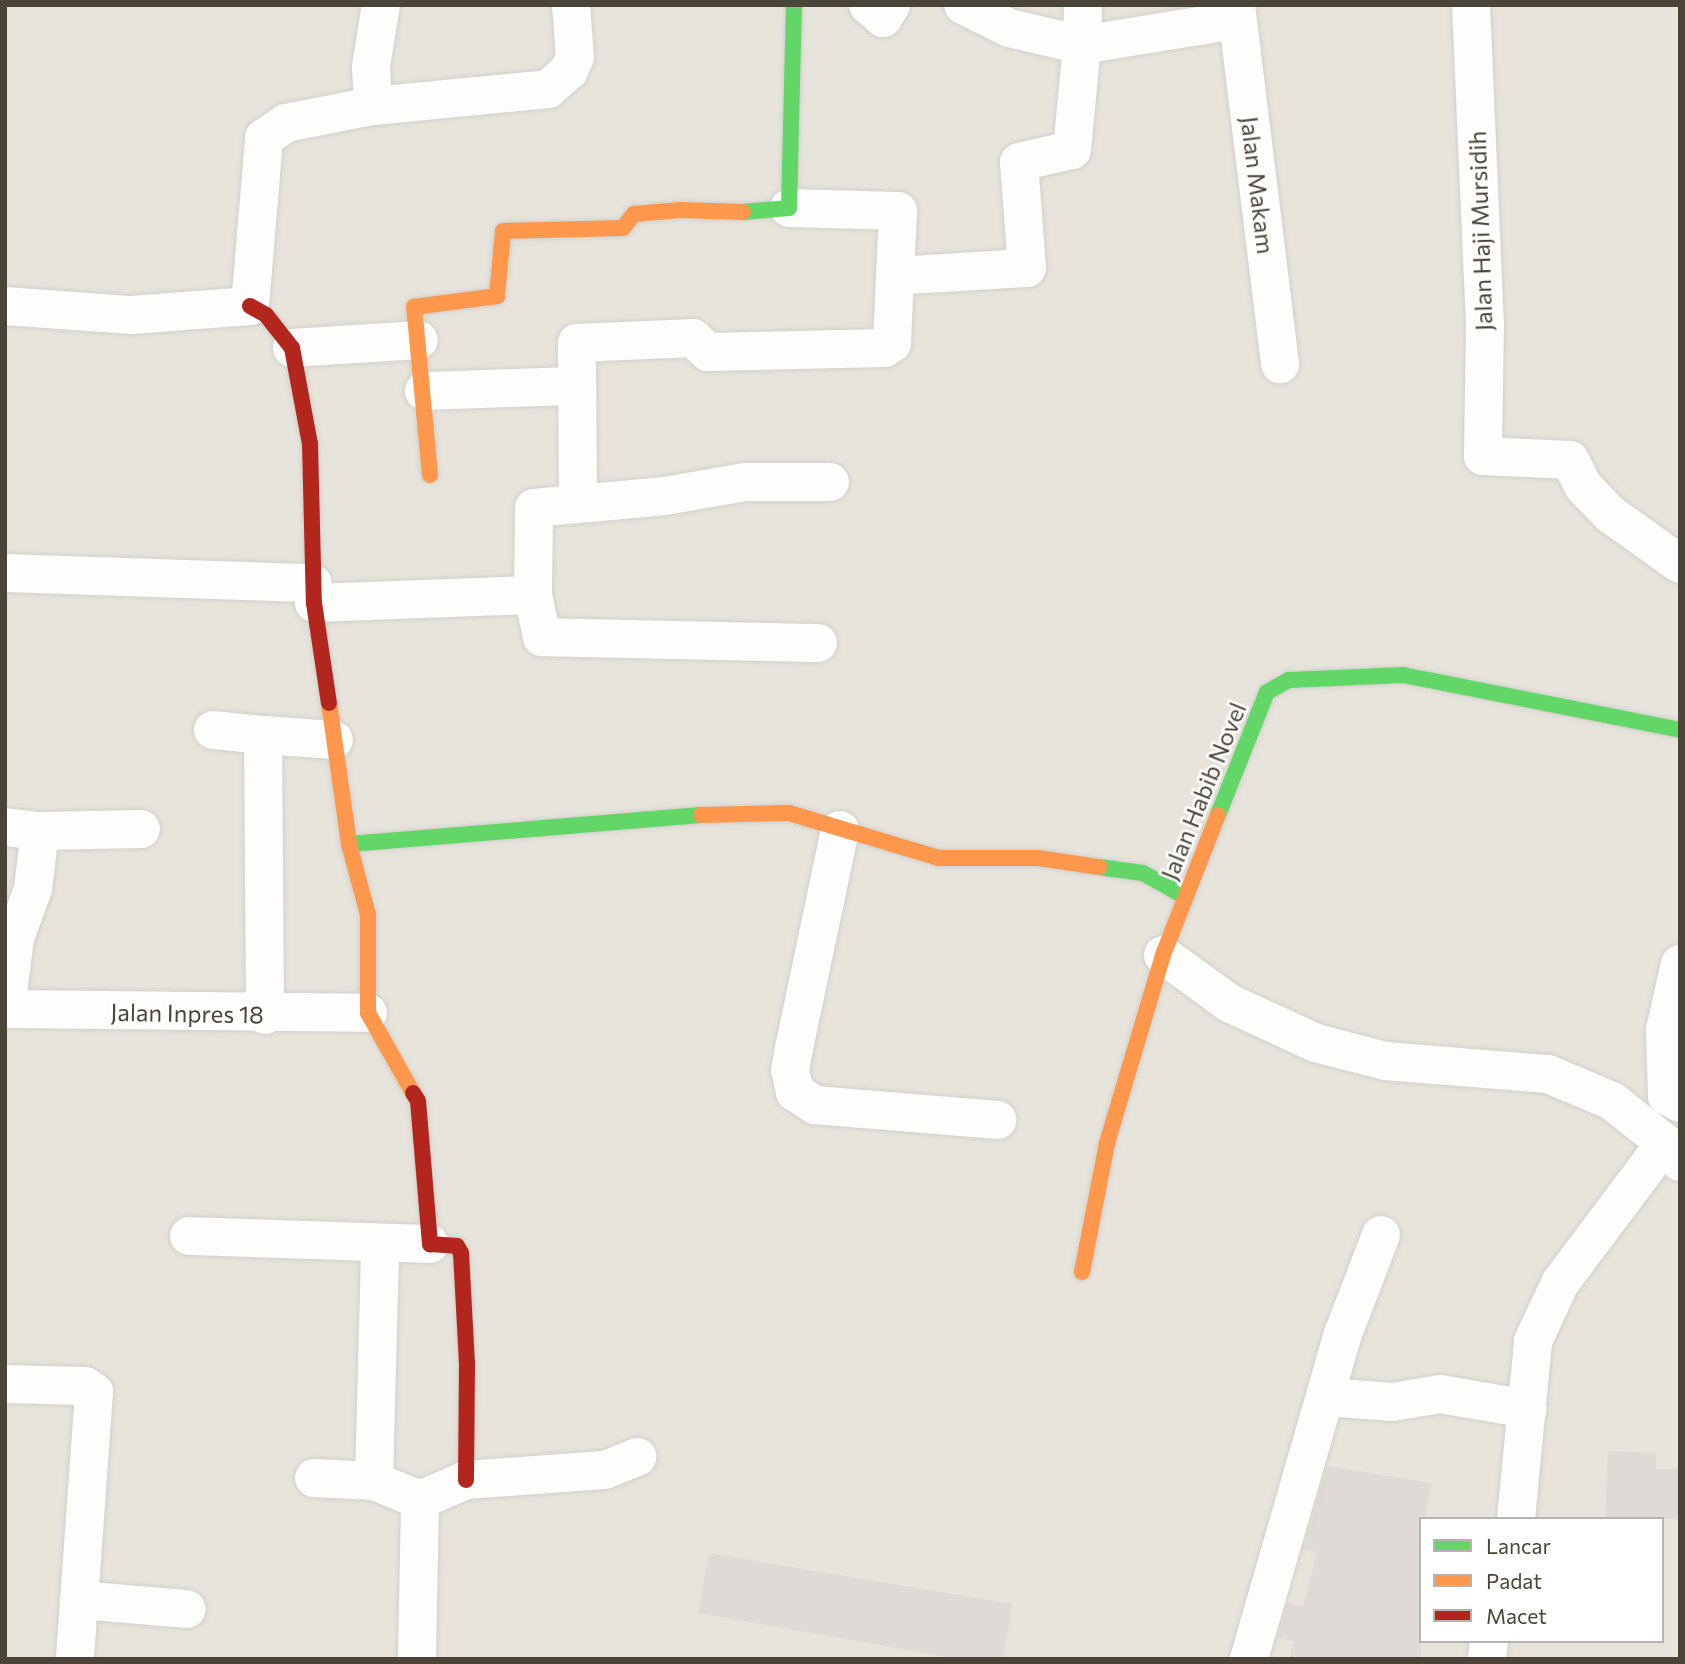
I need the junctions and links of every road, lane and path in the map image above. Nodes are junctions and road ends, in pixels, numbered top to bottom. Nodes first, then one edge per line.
1 (381, 5) edge
2 (571, 5) edge
3 (794, 5) edge
4 (867, 5) edge
5 (891, 5) edge
6 (963, 5) edge
7 (1083, 5) edge
8 (1471, 5) edge
9 (1236, 12) edge
10 (1082, 45) junction
11 (376, 106) junction
12 (789, 208) junction
13 (895, 276) junction
14 (5, 306) edge
15 (250, 306) junction
16 (419, 340) junction
17 (292, 348) junction
18 (1280, 364) dead end
19 (575, 386) junction
20 (424, 391) junction
21 (430, 475) dead end
22 (830, 482) dead end
23 (578, 503) junction
24 (1680, 564) edge
25 (5, 573) edge
26 (313, 593) junction
27 (533, 595) junction
28 (818, 643) dead end
29 (213, 730) dead end
30 (1680, 730) edge
31 (263, 735) junction
32 (334, 740) junction
33 (23, 829) edge
34 (141, 829) dead end
35 (840, 830) junction
36 (349, 844) junction
37 (1186, 897) junction
38 (1163, 955) junction
39 (1680, 964) edge
40 (6, 1009) edge
41 (368, 1013) junction
42 (265, 1015) junction
43 (1680, 1103) edge
44 (997, 1120) dead end
45 (1672, 1152) edge
46 (1381, 1235) dead end
47 (189, 1236) dead end
48 (430, 1244) junction
49 (380, 1245) junction
50 (1083, 1272) dead end
51 (5, 1384) edge
52 (1325, 1397) junction
53 (1528, 1409) junction
54 (638, 1457) dead end
55 (314, 1478) dead end
56 (466, 1480) junction
57 (374, 1481) junction
58 (420, 1500) junction
59 (1516, 1517) edge
60 (79, 1600) junction
61 (187, 1609) dead end
62 (75, 1659) edge
63 (417, 1659) edge
64 (1249, 1659) edge

1 - 11 street
2 - 11 street
3 - 12 street
4 - 5 street
6 - 10 street
7 - 10 street
8 - 24 street, Jalan Haji Mursidih
9 - 10 street
9 - 18 street, Jalan Makam
10 - 13 street
11 - 15 street
12 - 13 street
12 - 16 street
13 - 19 street
14 - 15 street
15 - 17 street
16 - 17 street
16 - 20 street
17 - 26 street
19 - 20 street
19 - 23 street
20 - 21 street
22 - 23 street
23 - 27 street
25 - 26 street
26 - 27 street
26 - 32 street
27 - 28 street
29 - 31 street
30 - 37 street, Jalan Habib Novel
31 - 32 street
31 - 42 street
32 - 36 street
33 - 34 street
33 - 40 street
35 - 36 street
35 - 37 street
35 - 44 street
36 - 41 street
37 - 38 street, Jalan Habib Novel
38 - 45 street
38 - 50 street, Jalan Habib Novel
39 - 43 street
40 - 42 street, Jalan Inpres 18
41 - 42 street, Jalan Inpres 18
41 - 48 street
45 - 53 street
46 - 52 street
47 - 49 street
48 - 49 street
48 - 56 street
49 - 57 street
51 - 60 street
52 - 53 street
52 - 64 street
53 - 59 street
54 - 56 street
55 - 57 street
56 - 58 street
57 - 58 street
58 - 63 street
60 - 61 street
60 - 62 street

